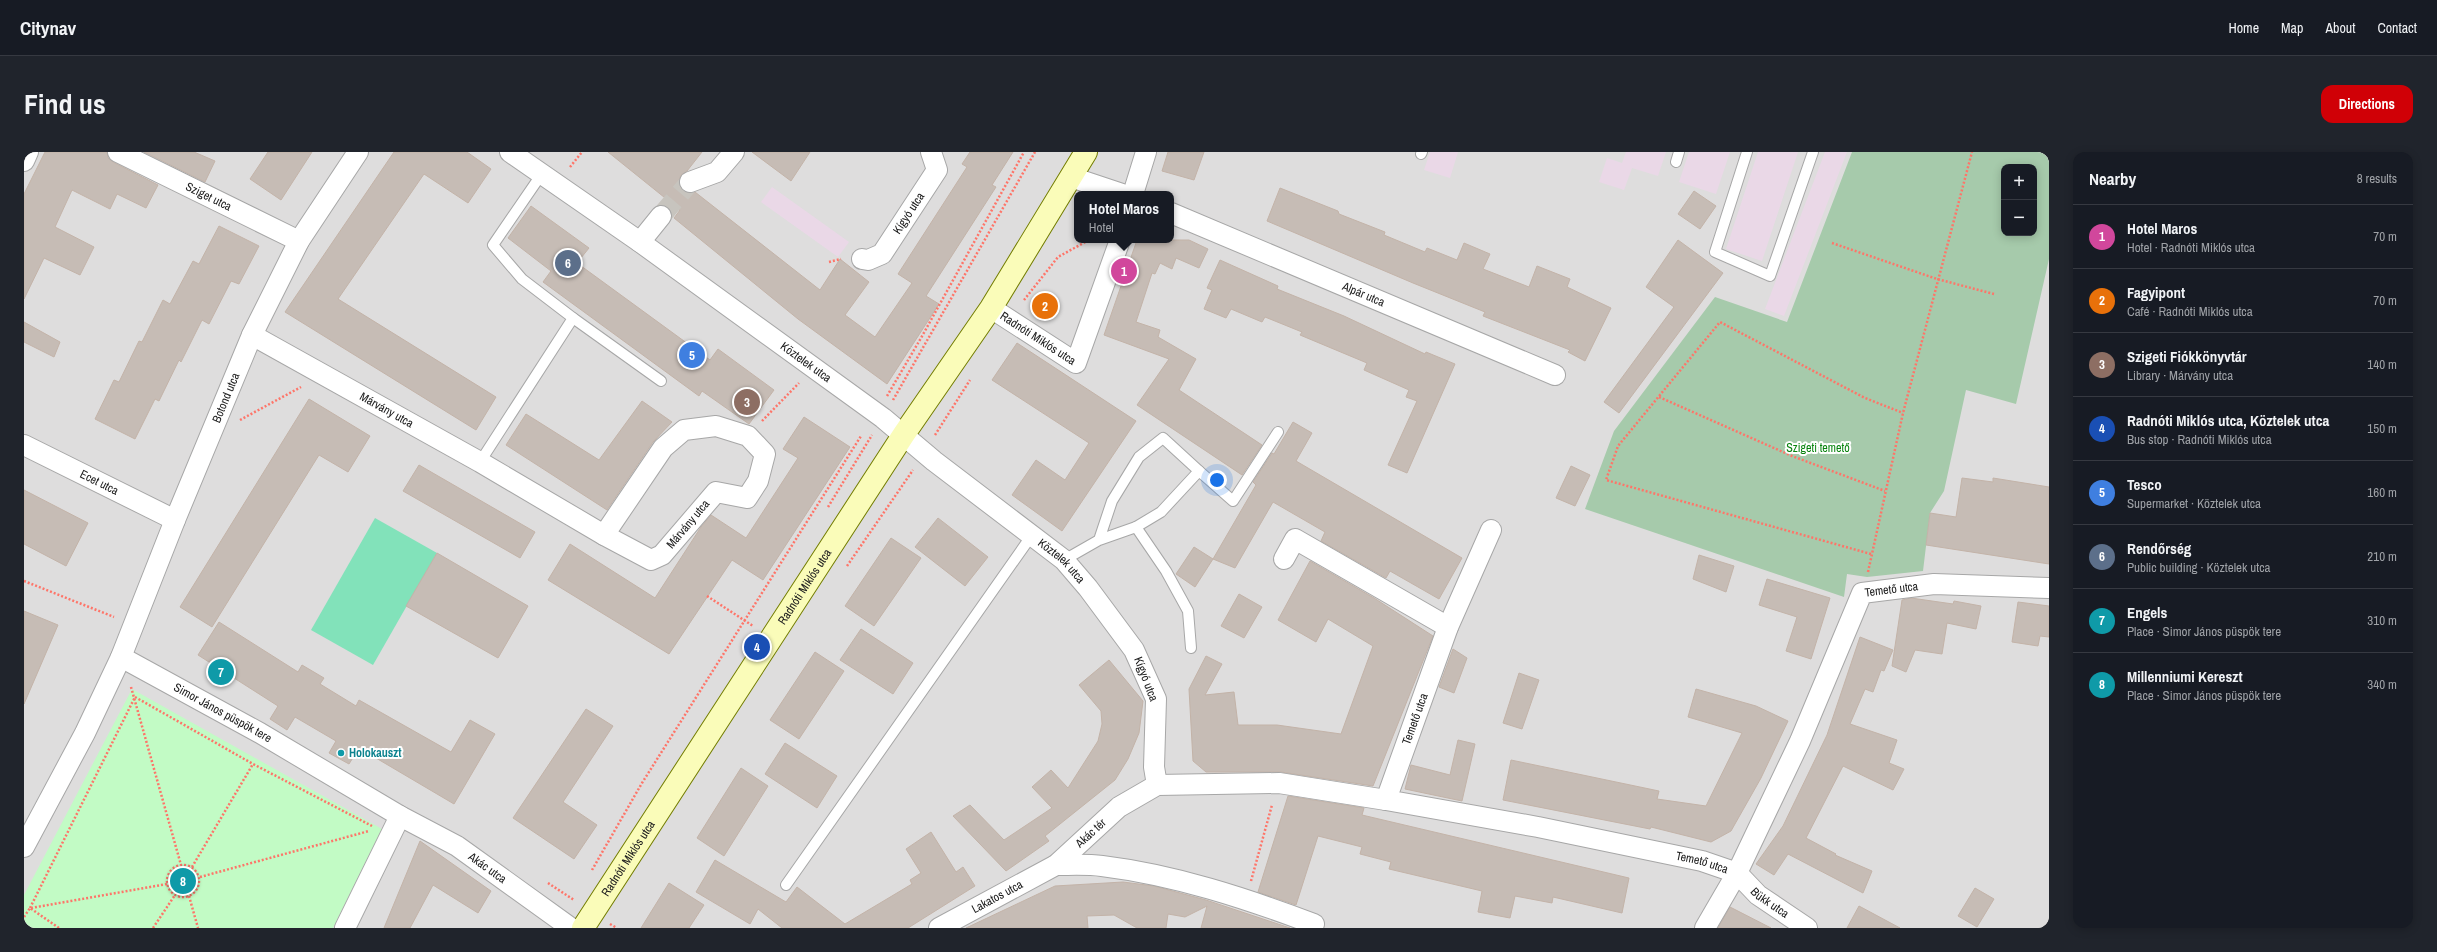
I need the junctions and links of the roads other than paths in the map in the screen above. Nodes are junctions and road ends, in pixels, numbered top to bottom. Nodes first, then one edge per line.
1 (28, 152) edge
2 (118, 152) edge
3 (358, 152) edge
4 (510, 152) edge
5 (734, 152) edge
6 (931, 152) edge
7 (1086, 152) edge
8 (1146, 152) edge
9 (1679, 152) edge
10 (1747, 152) edge
11 (1813, 152) edge
12 (24, 161) edge
13 (1676, 162) dead end
14 (541, 174) junction
15 (1071, 177) junction
16 (690, 182) tunnel mouth
17 (1113, 191) edge
18 (1134, 191) edge
19 (1174, 215) edge
20 (661, 216) tunnel mouth
21 (299, 241) junction
22 (640, 242) junction
23 (1119, 243) edge
24 (862, 259) dead end
25 (991, 308) junction
26 (573, 318) junction
27 (252, 335) junction
28 (1555, 375) dead end
29 (661, 381) dead end
30 (1278, 432) dead end
31 (904, 434) junction
32 (24, 445) edge
33 (480, 462) junction
34 (1199, 472) junction
35 (175, 520) junction
36 (1136, 526) junction
37 (1491, 530) dead end
38 (604, 535) junction
39 (1032, 535) junction
40 (1099, 540) junction
41 (1284, 559) dead end
42 (1064, 560) junction
43 (1088, 588) joint
44 (2049, 588) edge
45 (1448, 627) junction
46 (1191, 648) dead end
47 (121, 657) junction
48 (1157, 785) junction
49 (1386, 800) junction
50 (400, 816) junction
51 (24, 847) edge
52 (1056, 865) junction
53 (1737, 872) junction
54 (786, 885) dead end
55 (1314, 924) dead end
56 (566, 925) edge
57 (345, 928) edge
58 (583, 928) edge
59 (939, 928) edge
60 (1705, 928) edge
61 (1807, 928) edge

1 - 12 street
2 - 21 street, Sziget utca
3 - 21 street, Botond utca
4 - 14 street, Köztelek utca
5 - 16 street
6 - 24 street, Kígyó utca
7 - 15 street, Radnóti Miklós utca
8 - 18 street
9 - 13 lane
10 - 11 lane
14 - 22 street, Köztelek utca
14 - 26 lane
15 - 17 street
15 - 25 street, Radnóti Miklós utca
19 - 28 street, Alpár utca
20 - 22 street
21 - 27 street, Botond utca
22 - 31 street, Köztelek utca
23 - 25 street, Radnóti Miklós utca
25 - 31 street, Radnóti Miklós utca
26 - 29 lane
26 - 33 lane
27 - 33 street, Márvány utca
27 - 35 street, Botond utca
30 - 34 lane
31 - 39 street, Köztelek utca
31 - 58 street, Radnóti Miklós utca
32 - 35 street, Ecet utca
33 - 38 street, Márvány utca
34 - 36 lane
34 - 40 lane
35 - 47 street, Botond utca
36 - 40 lane
36 - 46 lane
37 - 45 street, Temető utca
38 - 38 street, Márvány utca
39 - 42 street, Köztelek utca
39 - 54 lane
40 - 42 lane
41 - 45 street
42 - 43 street, Köztelek utca
43 - 48 street, Kígyó utca
44 - 53 street, Temető utca
45 - 49 street, Temető utca
47 - 50 street, Simor János püspök tere
47 - 51 street
48 - 49 street, Akác tér
48 - 52 street, Akác tér
49 - 53 street, Temető utca
50 - 56 street, Akác utca
50 - 57 street
52 - 55 street, Akác tér
52 - 59 street, Lakatos utca
53 - 60 street
53 - 61 street, Bükk utca

